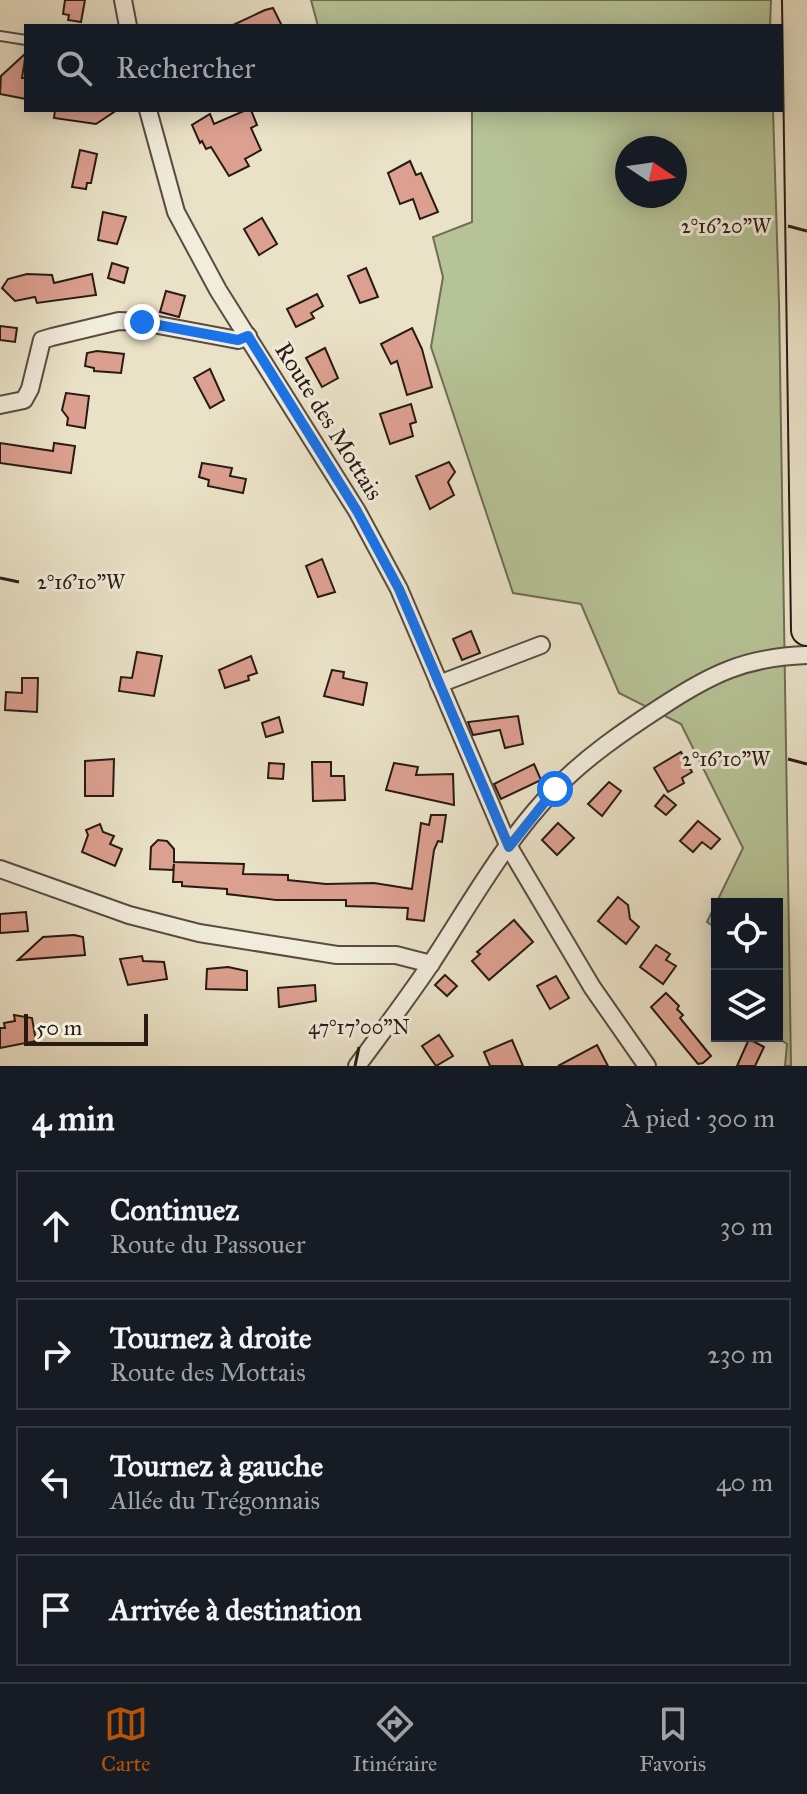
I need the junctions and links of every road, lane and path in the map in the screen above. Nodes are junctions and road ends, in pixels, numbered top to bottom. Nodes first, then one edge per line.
1 (123, 0) edge
2 (798, 0) edge
3 (128, 24) edge
4 (0, 36) edge
5 (24, 40) edge
6 (149, 112) edge
7 (248, 336) junction
8 (0, 405) edge
9 (807, 616) edge
10 (807, 630) edge
11 (541, 645) dead end
12 (807, 655) edge
13 (439, 684) junction
14 (509, 847) junction
15 (0, 869) edge
16 (431, 964) junction
17 (357, 1066) edge
18 (647, 1066) edge

1 - 3 street
2 - 9 highway
4 - 5 lane
6 - 7 street, Route des Mottais
7 - 8 street
7 - 13 street, Route des Mottais
9 - 10 highway
11 - 13 street
12 - 14 street
13 - 14 street, Route des Mottais
14 - 16 street
14 - 18 street, Route des Mottais
15 - 16 street
16 - 17 street

